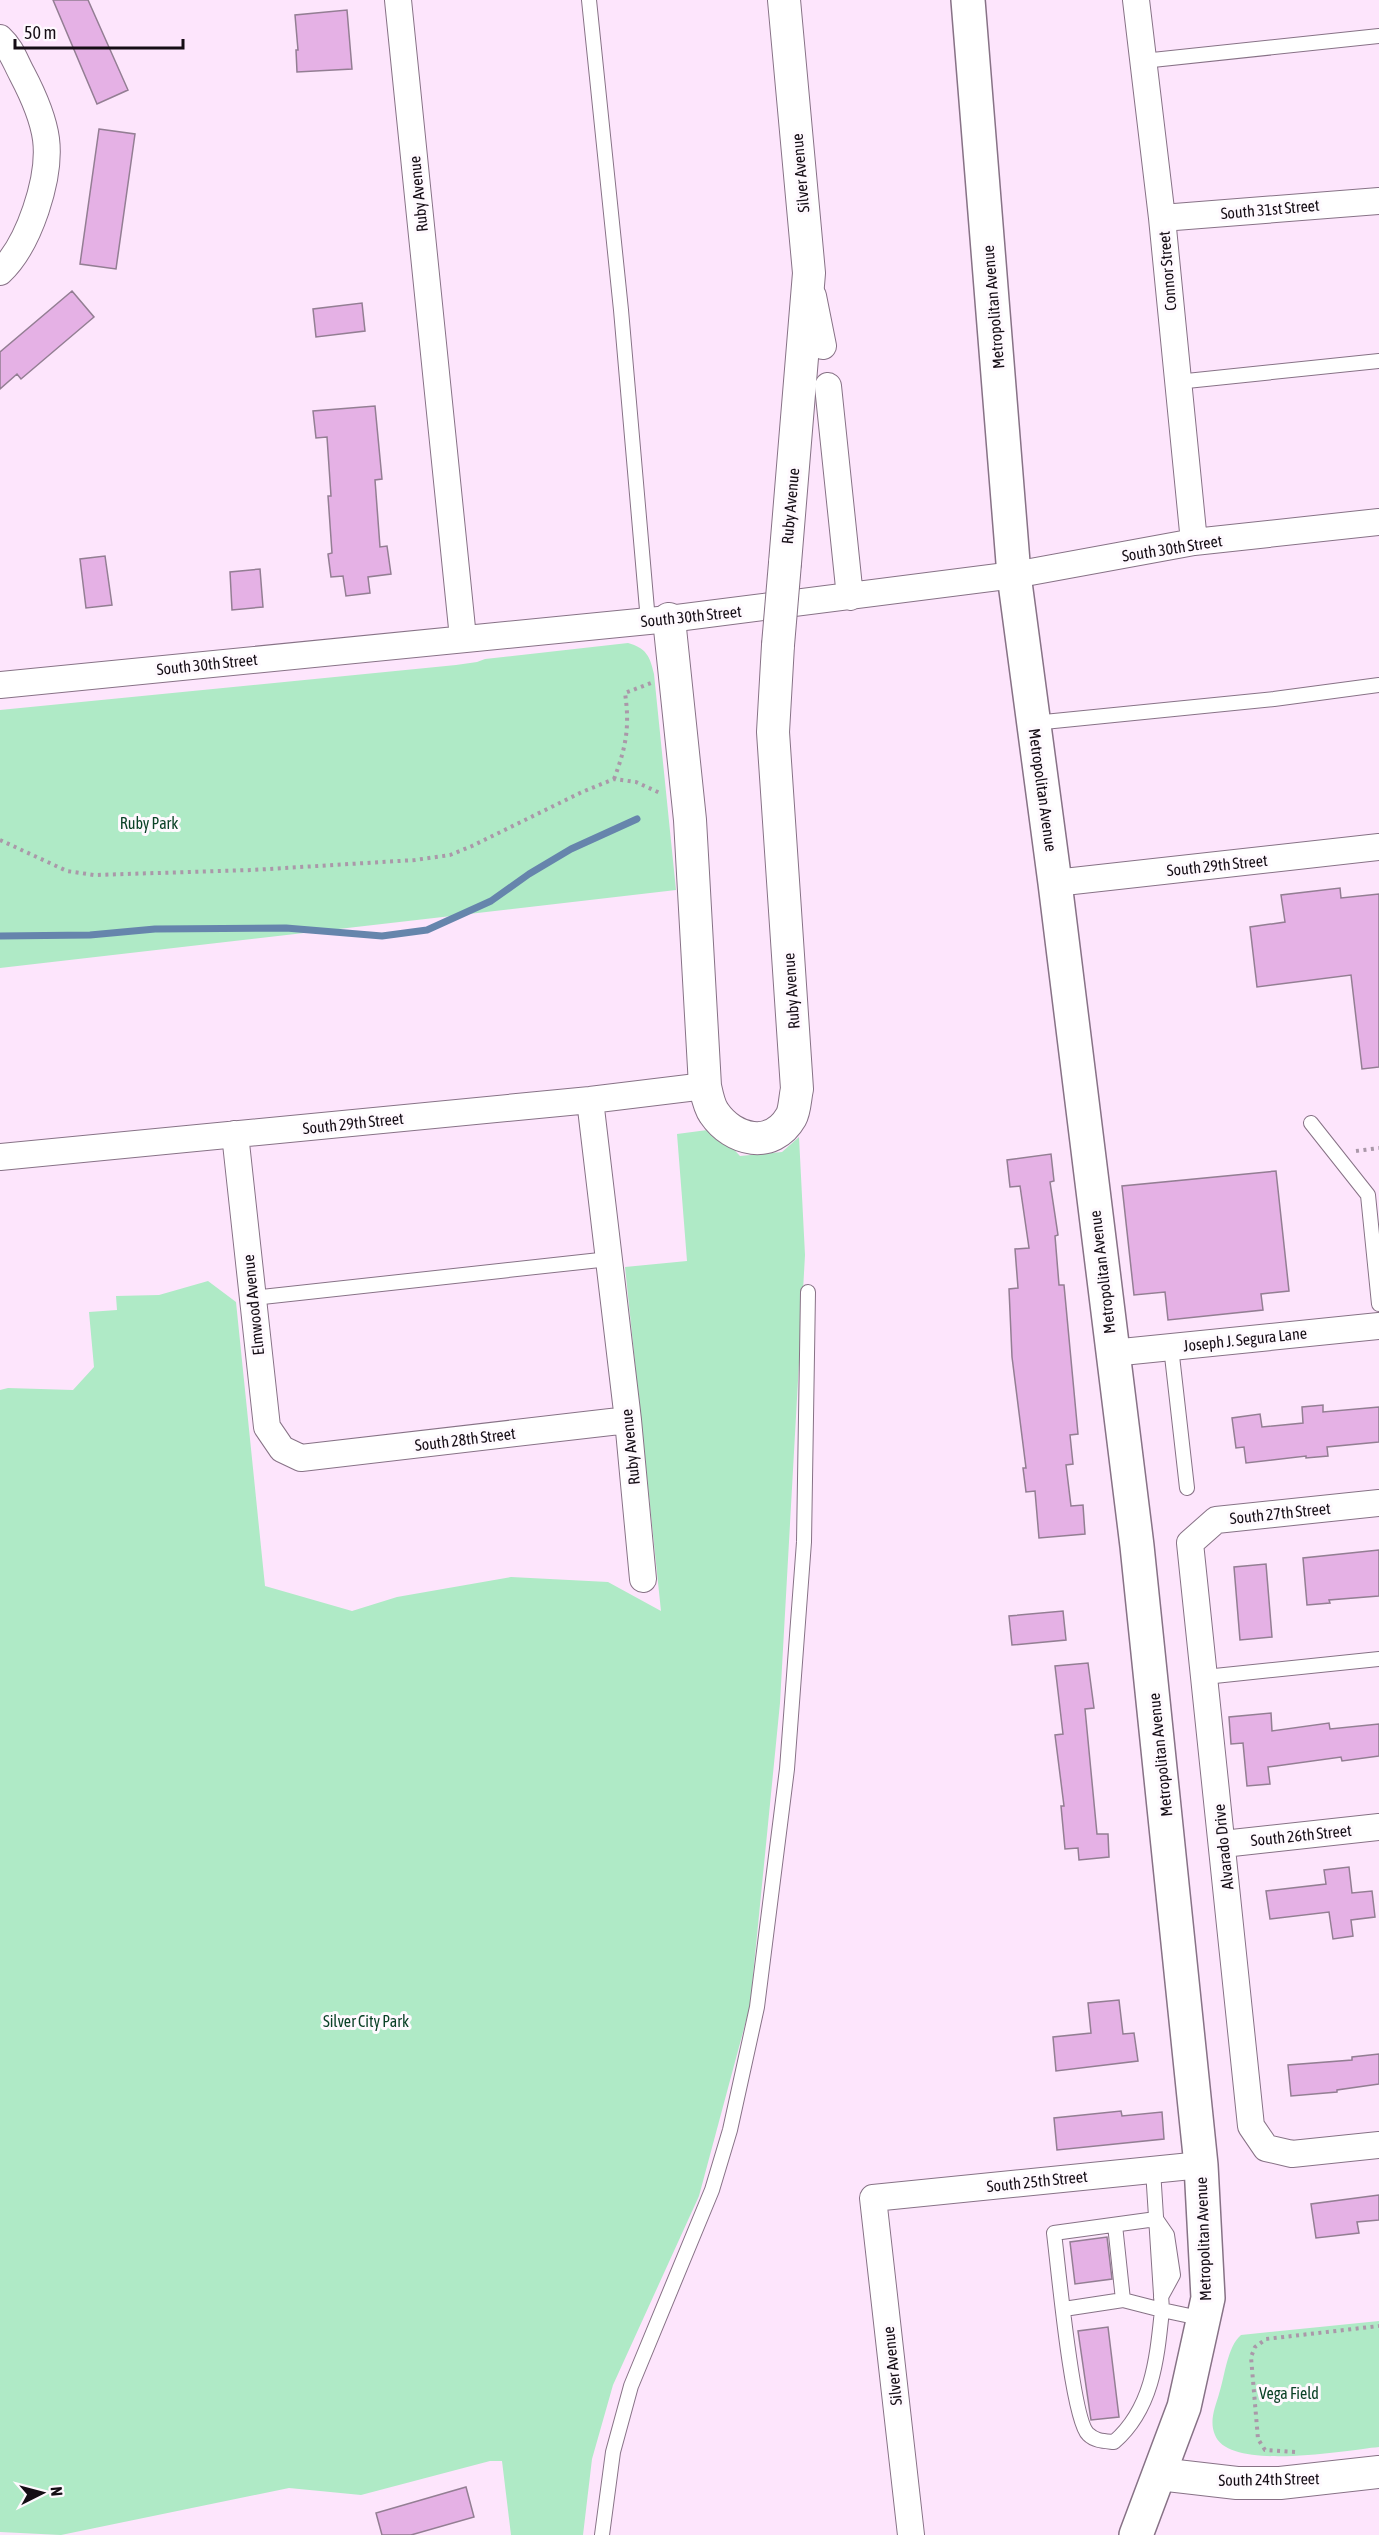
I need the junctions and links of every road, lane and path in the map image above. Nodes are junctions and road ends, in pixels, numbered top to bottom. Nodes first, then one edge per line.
1 (398, 0) edge
2 (589, 0) edge
3 (784, 0) edge
4 (968, 0) edge
5 (1136, 0) edge
6 (1379, 36) edge
7 (0, 39) edge
8 (1143, 61) junction
9 (1379, 201) edge
10 (1162, 218) junction
11 (0, 272) edge
12 (809, 273) junction
13 (823, 346) dead end
14 (1379, 361) edge
15 (1177, 382) junction
16 (828, 386) dead end
17 (1379, 522) edge
18 (1194, 542) junction
19 (1014, 575) junction
20 (850, 597) junction
21 (659, 620) junction
22 (463, 638) junction
23 (658, 680) dead end
24 (0, 685) edge
25 (1379, 685) edge
26 (1034, 723) junction
27 (614, 779) junction
28 (671, 798) dead end
29 (0, 840) edge
30 (1379, 848) edge
31 (1055, 883) junction
32 (705, 1086) junction
33 (590, 1100) junction
34 (1311, 1123) dead end
35 (235, 1134) junction
36 (1379, 1148) edge
37 (1356, 1151) dead end
38 (0, 1157) edge
39 (609, 1260) junction
40 (808, 1292) dead end
41 (253, 1298) junction
42 (1379, 1304) edge
43 (1379, 1326) edge
44 (1171, 1347) junction
45 (1112, 1353) junction
46 (628, 1420) junction
47 (301, 1458) joint
48 (1187, 1488) dead end
49 (1379, 1503) edge
50 (1190, 1543) joint
51 (642, 1579) dead end
52 (1379, 1659) edge
53 (1204, 1677) junction
54 (1379, 1827) edge
55 (1223, 1844) junction
56 (1379, 2145) edge
57 (1201, 2165) junction
58 (1154, 2170) junction
59 (873, 2198) joint
60 (1156, 2219) junction
61 (1115, 2225) junction
62 (1123, 2300) junction
63 (1162, 2304) junction
64 (1064, 2309) junction
65 (1204, 2319) junction
66 (1379, 2326) edge
67 (1302, 2452) dead end
68 (1379, 2472) edge
69 (1159, 2474) junction
70 (602, 2535) edge
71 (911, 2535) edge
72 (1136, 2535) edge

1 - 22 street, Ruby Avenue
2 - 21 lane
3 - 12 street, Silver Avenue
4 - 19 main road, Metropolitan Avenue
5 - 8 street, Connor Street
6 - 8 lane
7 - 11 street
8 - 10 street, Connor Street
9 - 10 street, South 31st Street
10 - 15 street, Connor Street
12 - 13 street, Silver Avenue
12 - 32 street, Ruby Avenue, bridge
14 - 15 lane
15 - 18 street, Connor Street
16 - 20 street
17 - 18 street, South 30th Street
18 - 19 street, South 30th Street
19 - 20 street, South 30th Street
19 - 26 main road, Metropolitan Avenue
20 - 21 street, South 30th Street
21 - 22 street, South 30th Street
21 - 32 street, Ruby Avenue
22 - 24 street, South 30th Street
23 - 27 path
25 - 26 lane
26 - 31 main road, Metropolitan Avenue
27 - 28 path
27 - 29 path
30 - 31 street, South 29th Street
31 - 45 main road, Metropolitan Avenue
32 - 33 street, South 29th Street
33 - 35 street, South 29th Street
33 - 39 street, Ruby Avenue
34 - 42 lane
35 - 38 street, South 29th Street
35 - 41 street, Elmwood Avenue
36 - 37 path
39 - 41 lane
39 - 46 street, Ruby Avenue
40 - 70 lane
41 - 47 street, Elmwood Avenue
43 - 44 street, Joseph J. Segura Lane
44 - 45 street, Joseph J. Segura Lane
44 - 48 lane
45 - 57 main road, Metropolitan Avenue
46 - 47 street, South 28th Street
46 - 51 street, Ruby Avenue
49 - 50 street, South 27th Street
50 - 53 street, Alvarado Drive
52 - 53 lane
53 - 55 street, Alvarado Drive
54 - 55 street, South 26th Street
55 - 56 street, Alvarado Drive
57 - 58 street, South 25th Street
57 - 65 main road, Metropolitan Avenue
58 - 59 street, South 25th Street
58 - 60 lane
59 - 71 street, Silver Avenue
60 - 61 lane
60 - 63 lane
61 - 62 lane
61 - 64 lane
62 - 63 lane
62 - 64 lane
63 - 64 lane
63 - 65 lane
65 - 69 main road, Metropolitan Avenue
66 - 67 path
68 - 69 street, South 24th Street
69 - 72 main road, Metropolitan Avenue

